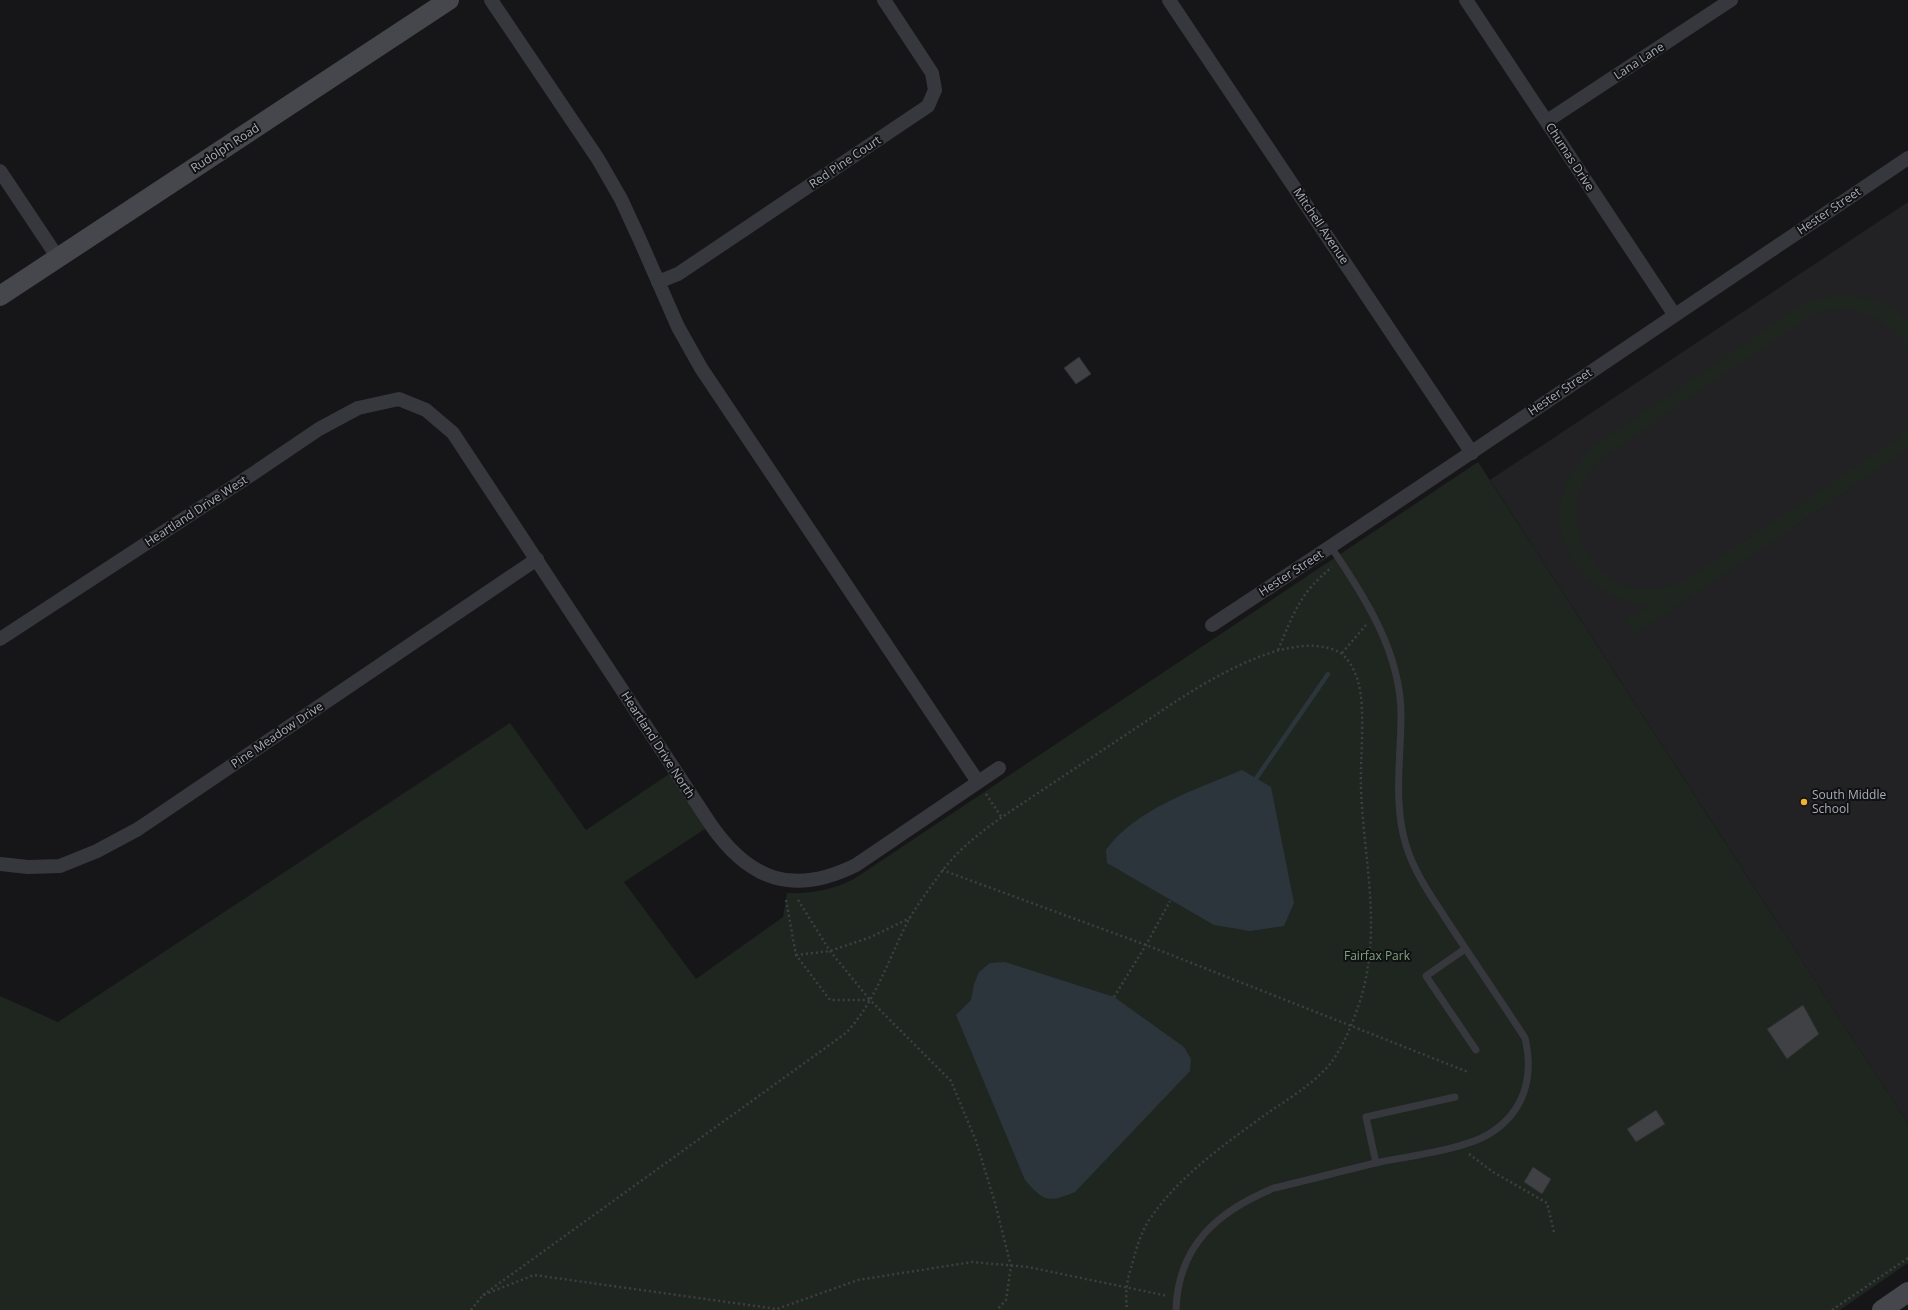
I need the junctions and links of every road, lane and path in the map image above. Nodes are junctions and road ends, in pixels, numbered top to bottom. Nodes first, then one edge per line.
1 (449, 0) edge
2 (490, 0) edge
3 (884, 0) edge
4 (1169, 0) edge
5 (1466, 0) edge
6 (1731, 0) edge
7 (1547, 121) junction
8 (1907, 162) edge
9 (0, 171) edge
10 (58, 258) junction
11 (658, 282) junction
12 (0, 296) edge
13 (1674, 314) junction
14 (399, 399) joint
15 (1472, 452) junction
16 (1331, 547) junction
17 (537, 559) junction
18 (1340, 560) junction
19 (1373, 616) junction
20 (1212, 625) dead end
21 (0, 639) edge
22 (1277, 650) junction
23 (1342, 653) junction
24 (999, 768) dead end
25 (978, 782) junction
26 (1002, 818) junction
27 (0, 864) edge
28 (942, 870) junction
29 (786, 900) dead end
30 (798, 900) dead end
31 (1170, 900) dead end
32 (910, 917) junction
33 (1146, 944) junction
34 (1465, 949) junction
35 (830, 951) junction
36 (796, 955) junction
37 (1114, 997) dead end
38 (870, 1000) junction
39 (1350, 1024) junction
40 (1476, 1050) dead end
41 (1468, 1072) dead end
42 (1455, 1097) dead end
43 (1457, 1146) junction
44 (1376, 1163) junction
45 (1554, 1232) dead end
46 (1908, 1258) edge
47 (1011, 1266) junction
48 (1125, 1287) junction
49 (1908, 1292) edge
50 (483, 1295) junction
51 (1167, 1296) dead end
52 (471, 1310) edge
53 (997, 1310) edge
54 (1127, 1310) edge
55 (1176, 1310) edge
56 (1832, 1310) edge
57 (1882, 1310) edge

1 - 10 street, Rudolph Road
2 - 11 street
3 - 11 street, Red Pine Court
4 - 15 street, Mitchell Avenue
5 - 7 street, Chumas Drive
6 - 7 street, Lana Lane
7 - 13 street, Chumas Drive
8 - 13 street, Hester Street
9 - 10 street
10 - 12 street, Rudolph Road
11 - 25 street
13 - 15 street, Hester Street
14 - 17 street, Heartland Drive North
14 - 21 street, Heartland Drive West
15 - 16 street, Hester Street
16 - 18 lane
16 - 20 street, Hester Street
17 - 25 street, Heartland Drive North
17 - 27 street, Pine Meadow Drive
18 - 19 lane
18 - 22 path
19 - 23 path
19 - 34 lane
22 - 23 path
22 - 26 path
23 - 39 path
24 - 25 street, Heartland Drive North
25 - 26 path
26 - 28 path
28 - 32 path
28 - 33 path
29 - 36 path
30 - 35 path
31 - 33 path
32 - 35 path
32 - 38 path
33 - 37 path
33 - 39 path
34 - 40 lane
34 - 43 lane
35 - 36 path
35 - 38 path
36 - 38 path
38 - 47 path
38 - 50 path
39 - 41 path
39 - 48 path
42 - 44 lane
43 - 44 lane
43 - 45 path
44 - 55 lane
46 - 56 path
47 - 48 path
47 - 50 path
47 - 53 path
48 - 51 path
48 - 54 path
49 - 57 street
50 - 52 path

